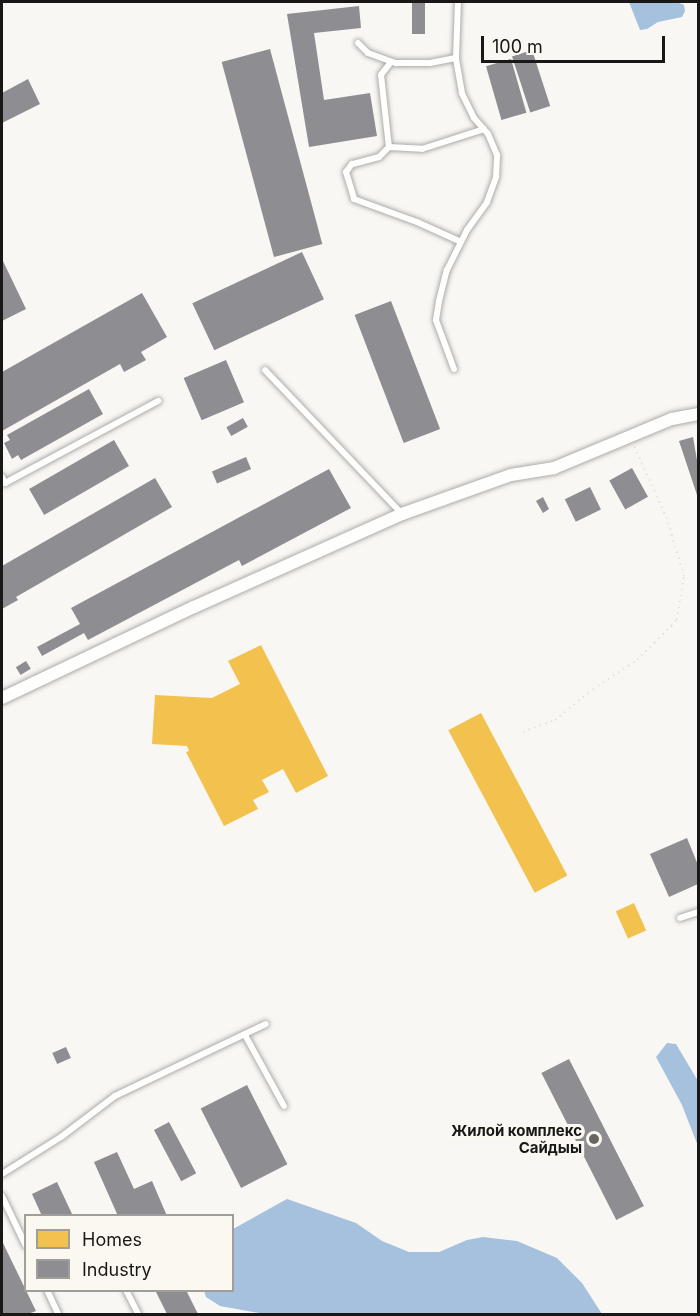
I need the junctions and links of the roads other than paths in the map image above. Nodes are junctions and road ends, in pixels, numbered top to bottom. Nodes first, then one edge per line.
1 (458, 2) edge
2 (358, 43) dead end
3 (456, 58) junction
4 (391, 62) junction
5 (484, 129) junction
6 (389, 147) junction
7 (461, 242) junction
8 (454, 369) dead end
9 (265, 370) dead end
10 (159, 401) dead end
11 (699, 414) edge
12 (2, 477) edge
13 (402, 514) junction
14 (2, 698) edge
15 (699, 912) edge
16 (680, 918) dead end
17 (266, 1024) dead end
18 (245, 1035) junction
19 (284, 1106) dead end
20 (2, 1174) edge
21 (2, 1196) edge
22 (24, 1242) edge
23 (50, 1292) edge
24 (127, 1292) edge
25 (58, 1314) edge
26 (138, 1314) edge

1 - 3 lane
2 - 4 lane
3 - 4 lane
3 - 5 lane
4 - 6 lane
5 - 6 lane
5 - 7 lane
6 - 7 lane
7 - 8 lane
9 - 13 lane
10 - 12 lane
11 - 13 street
13 - 14 street
15 - 16 lane
17 - 18 lane
18 - 19 lane
18 - 20 lane
21 - 22 lane
23 - 25 lane
24 - 26 lane

